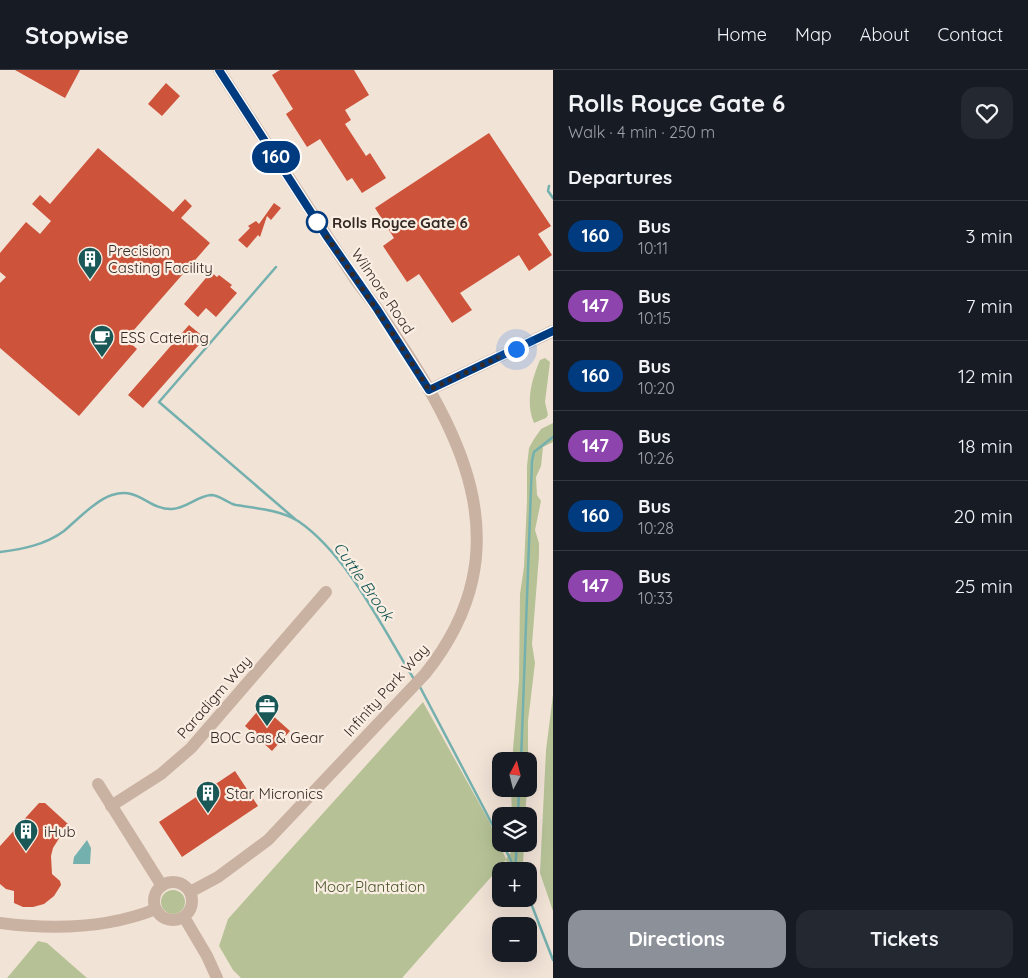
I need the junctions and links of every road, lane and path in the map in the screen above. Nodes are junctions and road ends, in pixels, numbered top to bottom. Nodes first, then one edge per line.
1 (219, 70) edge
2 (553, 331) edge
3 (429, 390) junction
4 (326, 592) dead end
5 (98, 784) dead end
6 (111, 806) junction
7 (162, 886) junction
8 (190, 892) junction
9 (156, 909) junction
10 (184, 917) junction
11 (0, 923) edge
12 (218, 978) edge

1 - 3 street, Wilmore Road
2 - 3 street
3 - 8 street, Infinity Park Way
4 - 6 street, Paradigm Way
5 - 6 street
6 - 7 street
7 - 8 street
7 - 9 street
8 - 10 street
9 - 10 street
9 - 11 street
10 - 12 street

